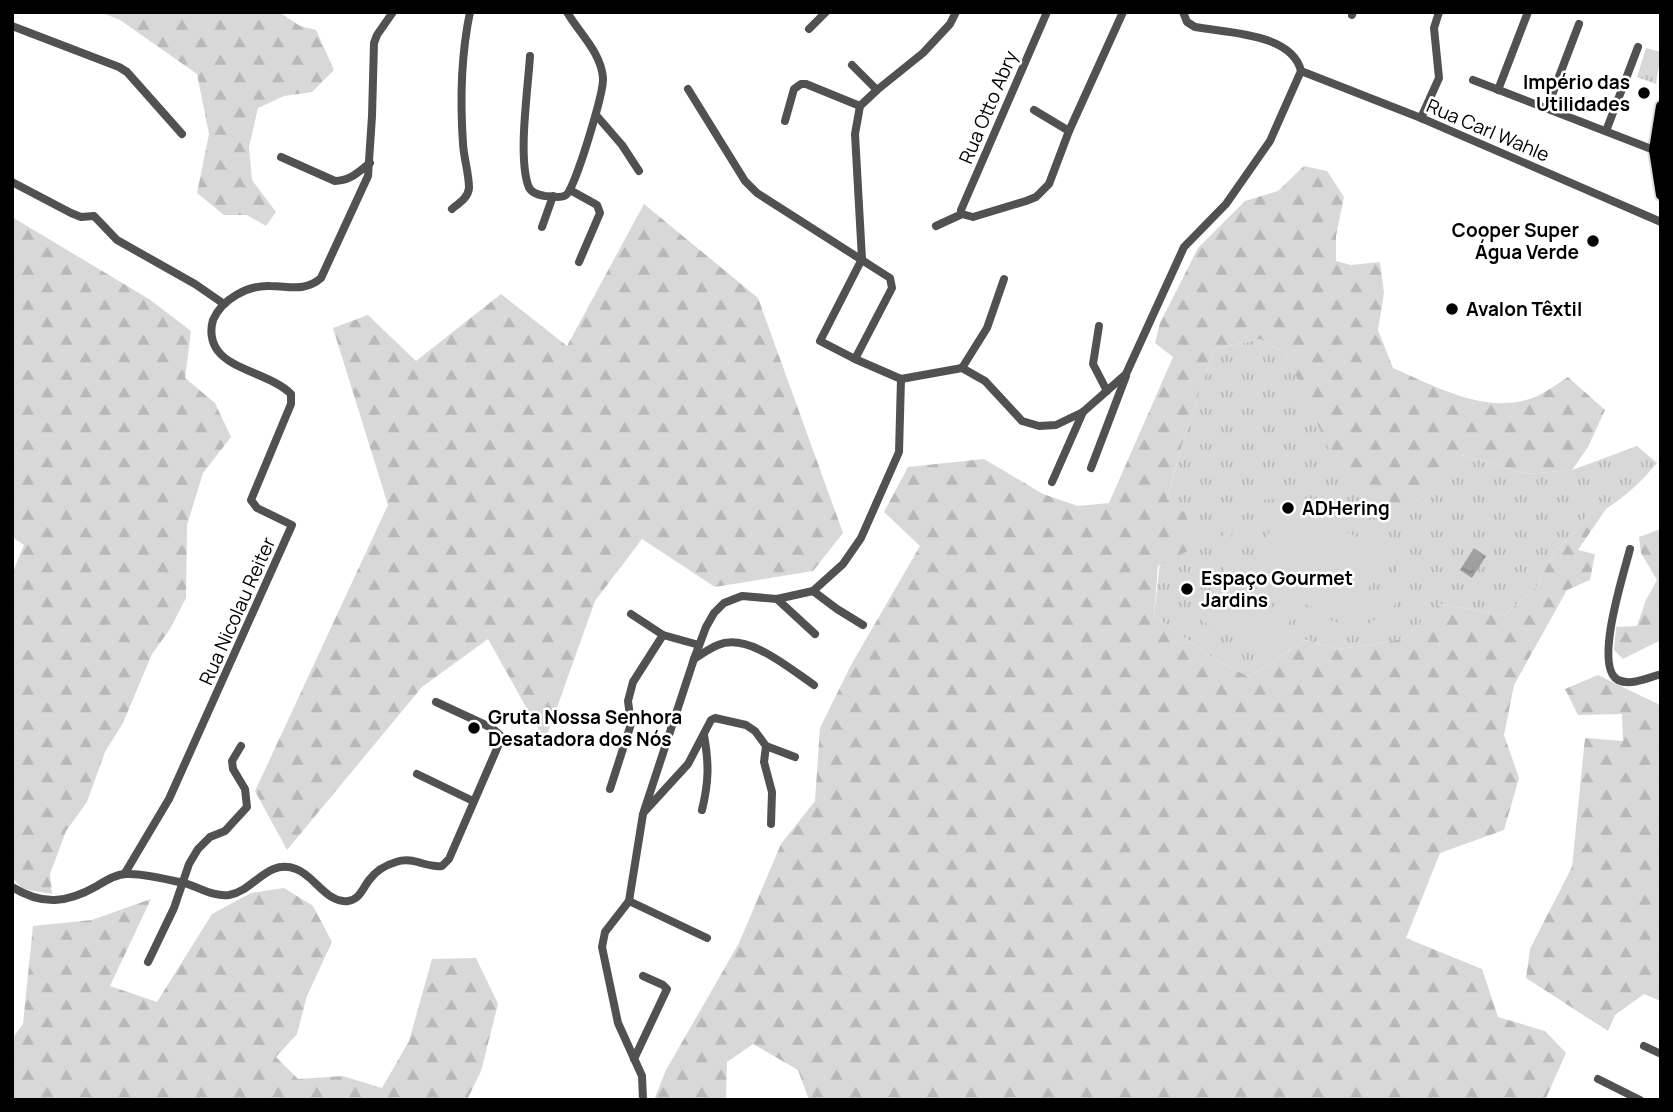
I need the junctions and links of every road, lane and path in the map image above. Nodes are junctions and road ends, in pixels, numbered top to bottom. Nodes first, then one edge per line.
1 (393, 12) edge
2 (470, 12) edge
3 (567, 12) edge
4 (826, 12) edge
5 (956, 12) edge
6 (1047, 12) edge
7 (1123, 12) edge
8 (1183, 12) edge
9 (1439, 12) edge
10 (1528, 12) edge
11 (1579, 24) dead end
12 (12, 26) edge
13 (809, 29) dead end
14 (1638, 47) dead end
15 (530, 56) dead end
16 (852, 65) dead end
17 (1301, 71) junction
18 (1473, 80) dead end
19 (688, 89) dead end
20 (877, 90) junction
21 (1498, 90) junction
22 (860, 106) junction
23 (1661, 106) edge
24 (1547, 108) junction
25 (1034, 110) dead end
26 (596, 115) junction
27 (1421, 118) junction
28 (785, 121) dead end
29 (1069, 131) junction
30 (1606, 131) junction
31 (182, 134) dead end
32 (1654, 150) junction
33 (281, 157) dead end
34 (370, 163) junction
35 (639, 171) dead end
36 (12, 182) edge
37 (570, 190) junction
38 (1661, 195) edge
39 (553, 196) junction
40 (452, 209) dead end
41 (962, 214) junction
42 (1661, 222) edge
43 (936, 226) dead end
44 (542, 227) dead end
45 (862, 259) junction
46 (579, 262) dead end
47 (1004, 279) dead end
48 (224, 304) junction
49 (1099, 326) dead end
50 (855, 359) junction
51 (962, 368) junction
52 (1126, 374) junction
53 (901, 379) junction
54 (1107, 390) junction
55 (1083, 412) junction
56 (1091, 468) dead end
57 (1052, 482) dead end
58 (1630, 550) dead end
59 (813, 591) junction
60 (777, 599) junction
61 (631, 614) dead end
62 (863, 625) dead end
63 (815, 634) dead end
64 (663, 635) junction
65 (699, 645) junction
66 (694, 659) junction
67 (1661, 674) edge
68 (814, 685) dead end
69 (436, 702) dead end
70 (704, 735) junction
71 (241, 746) dead end
72 (766, 746) junction
73 (795, 757) dead end
74 (417, 774) dead end
75 (610, 789) dead end
76 (474, 801) junction
77 (702, 810) dead end
78 (643, 814) junction
79 (771, 824) dead end
80 (125, 873) junction
81 (183, 883) junction
82 (12, 887) edge
83 (629, 901) junction
84 (706, 938) dead end
85 (148, 962) dead end
86 (643, 976) dead end
87 (1644, 1046) dead end
88 (1661, 1054) edge
89 (634, 1059) junction
90 (1598, 1080) dead end
91 (643, 1100) edge
92 (1640, 1100) edge

1 - 34 street
2 - 40 street
3 - 26 street
4 - 13 street
5 - 20 street
6 - 41 street, Rua Otto Abry
7 - 29 street
8 - 17 street
9 - 27 street
10 - 21 street
11 - 24 street
12 - 31 street
14 - 30 street
15 - 39 street
16 - 20 street
17 - 27 street, Rua Carl Wahle
17 - 52 street
18 - 21 street
19 - 45 street
20 - 22 street
21 - 24 street
22 - 28 street
22 - 45 street
23 - 32 main road
24 - 30 street
25 - 29 street
26 - 35 street
26 - 37 street
27 - 42 street, Rua Carl Wahle
29 - 41 street
30 - 32 street
32 - 38 main road
33 - 34 street
34 - 48 street
36 - 48 street
37 - 39 street
37 - 46 street
39 - 44 street
41 - 43 street
45 - 50 street
45 - 50 street
47 - 51 street
48 - 80 street, Rua Nicolau Reiter
49 - 54 street
50 - 53 street
51 - 53 street
51 - 55 street
52 - 54 street
52 - 56 street
53 - 59 street
54 - 55 street
55 - 57 street
58 - 67 street
59 - 60 street
59 - 62 street
60 - 63 street
60 - 65 street
61 - 64 street
64 - 65 street
64 - 75 street
65 - 66 street
66 - 68 street
66 - 78 street
69 - 76 street
70 - 72 street
70 - 77 street
70 - 78 street
71 - 81 street
72 - 73 street
72 - 79 street
74 - 76 street
76 - 81 street
78 - 83 street
80 - 81 street
80 - 82 street
81 - 85 street
83 - 84 street
83 - 89 street
86 - 89 street
87 - 88 street
89 - 91 street
90 - 92 street

